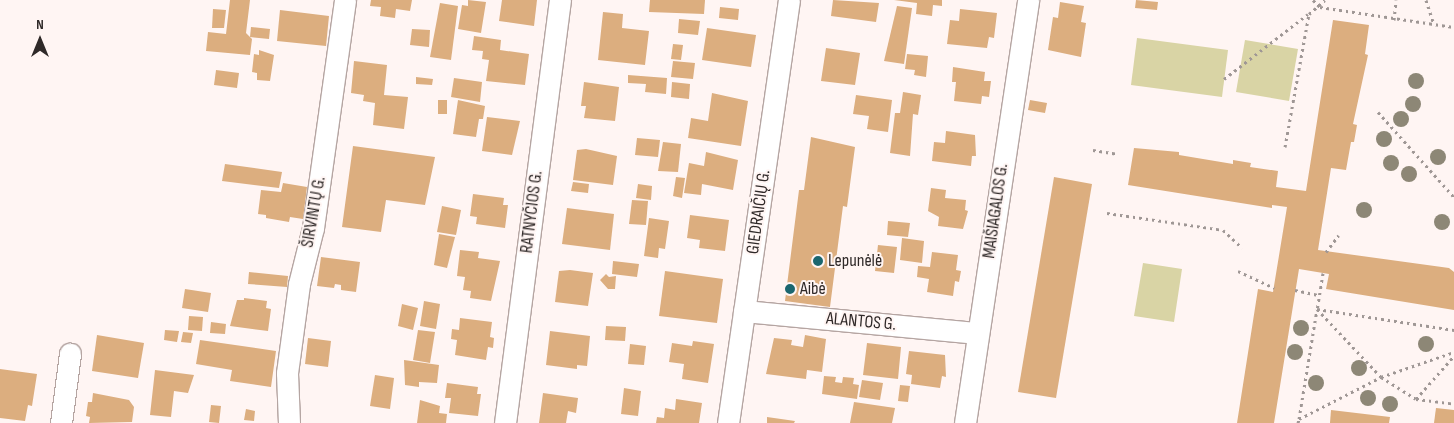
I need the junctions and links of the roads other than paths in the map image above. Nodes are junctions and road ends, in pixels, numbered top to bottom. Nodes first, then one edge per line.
1 (345, 0) edge
2 (560, 0) edge
3 (789, 0) edge
4 (1028, 0) edge
5 (744, 311) junction
6 (978, 333) junction
7 (70, 354) dead end
8 (61, 423) edge
9 (289, 423) edge
10 (505, 423) edge
11 (728, 423) edge
12 (965, 423) edge

1 - 9 street, ŠIRVINTŲ G.
2 - 10 street, RATNYČIOS G.
3 - 5 street, GIEDRAIČIŲ G.
4 - 6 street, MAIŠIAGALOS G.
5 - 6 street, ALANTOS G.
5 - 11 street, GIEDRAIČIŲ G.
6 - 12 street, MAIŠIAGALOS G.
7 - 8 street

